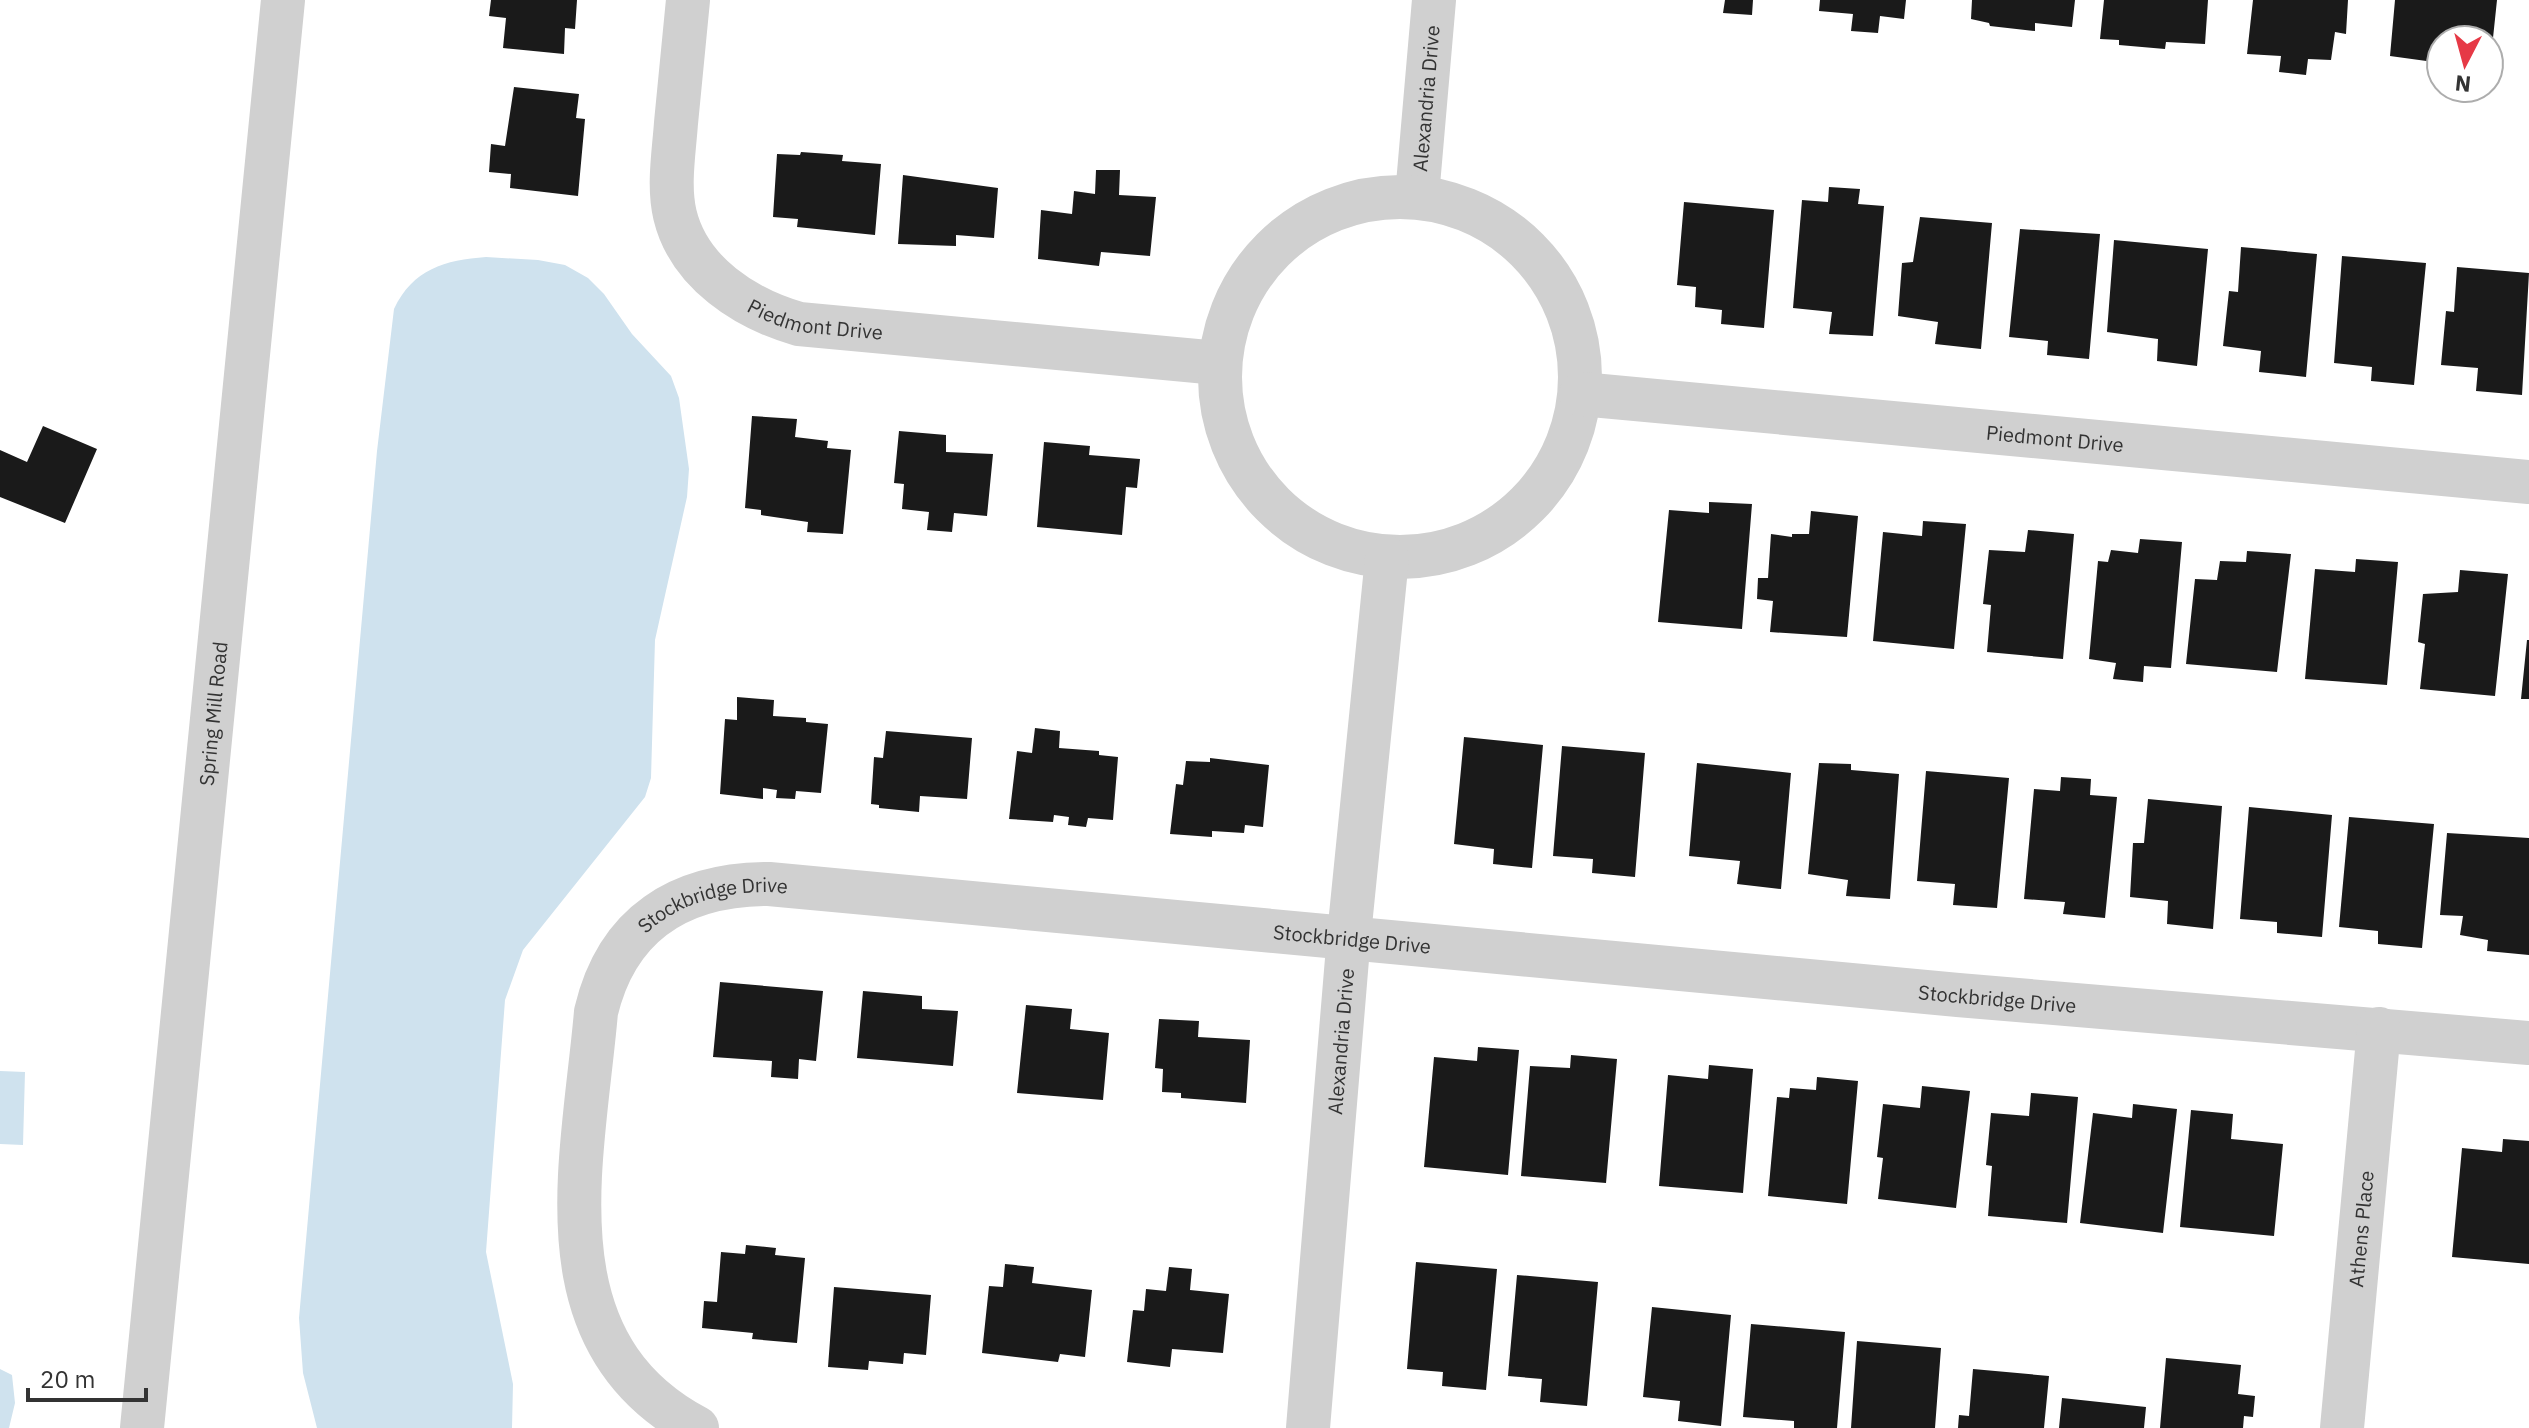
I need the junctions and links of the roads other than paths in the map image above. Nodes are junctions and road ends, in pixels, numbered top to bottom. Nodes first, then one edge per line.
1 (283, 0) edge
2 (688, 0) edge
3 (1434, 0) edge
4 (1417, 196) junction
5 (1218, 363) junction
6 (1581, 394) junction
7 (2529, 482) edge
8 (1387, 558) junction
9 (1349, 935) junction
10 (2379, 1029) junction
11 (2529, 1043) edge
12 (142, 1428) edge
13 (697, 1428) edge
14 (1308, 1428) edge
15 (2342, 1428) edge

1 - 12 street, Spring Mill Road
2 - 5 street, Piedmont Drive
3 - 4 street, Alexandria Drive
4 - 5 street, Alexandria Drive
4 - 6 street, Alexandria Drive
5 - 8 street, Alexandria Drive
6 - 7 street, Piedmont Drive
6 - 8 street, Alexandria Drive
8 - 9 street, Alexandria Drive
9 - 10 street, Stockbridge Drive
9 - 13 street, Stockbridge Drive
9 - 14 street, Alexandria Drive
10 - 11 street, Stockbridge Drive
10 - 15 street, Athens Place

